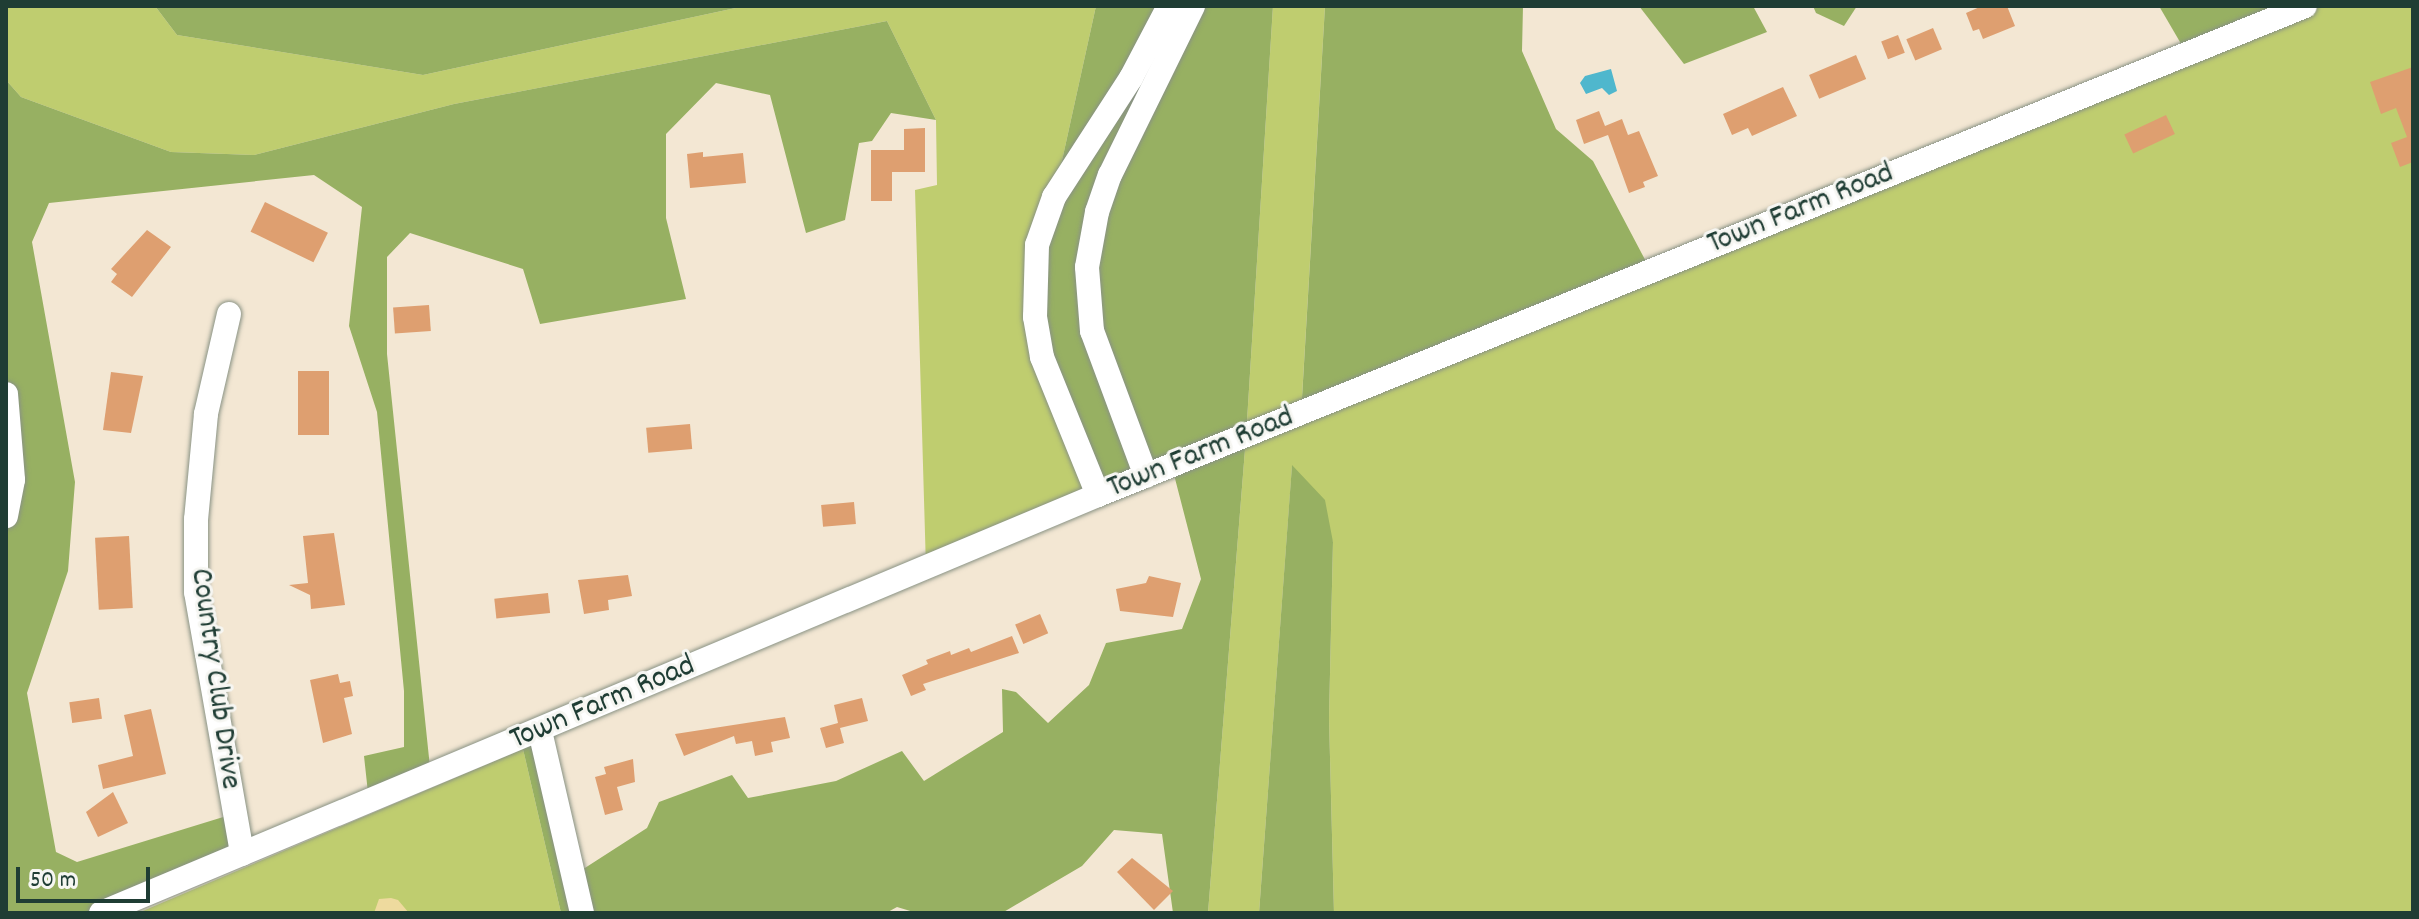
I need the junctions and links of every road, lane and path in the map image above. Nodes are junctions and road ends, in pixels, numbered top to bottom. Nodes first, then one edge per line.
1 (1169, 6) edge
2 (1193, 6) edge
3 (2305, 6) edge
4 (229, 314) dead end
5 (6, 394) edge
6 (1146, 476) junction
7 (1098, 495) junction
8 (6, 516) edge
9 (540, 731) junction
10 (242, 854) junction
11 (101, 913) edge
12 (582, 913) edge

1 - 7 street
2 - 6 street
3 - 6 street, Town Farm Road
4 - 10 street, Country Club Drive
5 - 8 street
6 - 7 street, Town Farm Road
7 - 9 street, Town Farm Road
9 - 10 street, Town Farm Road
9 - 12 street
10 - 11 street, Town Farm Road

